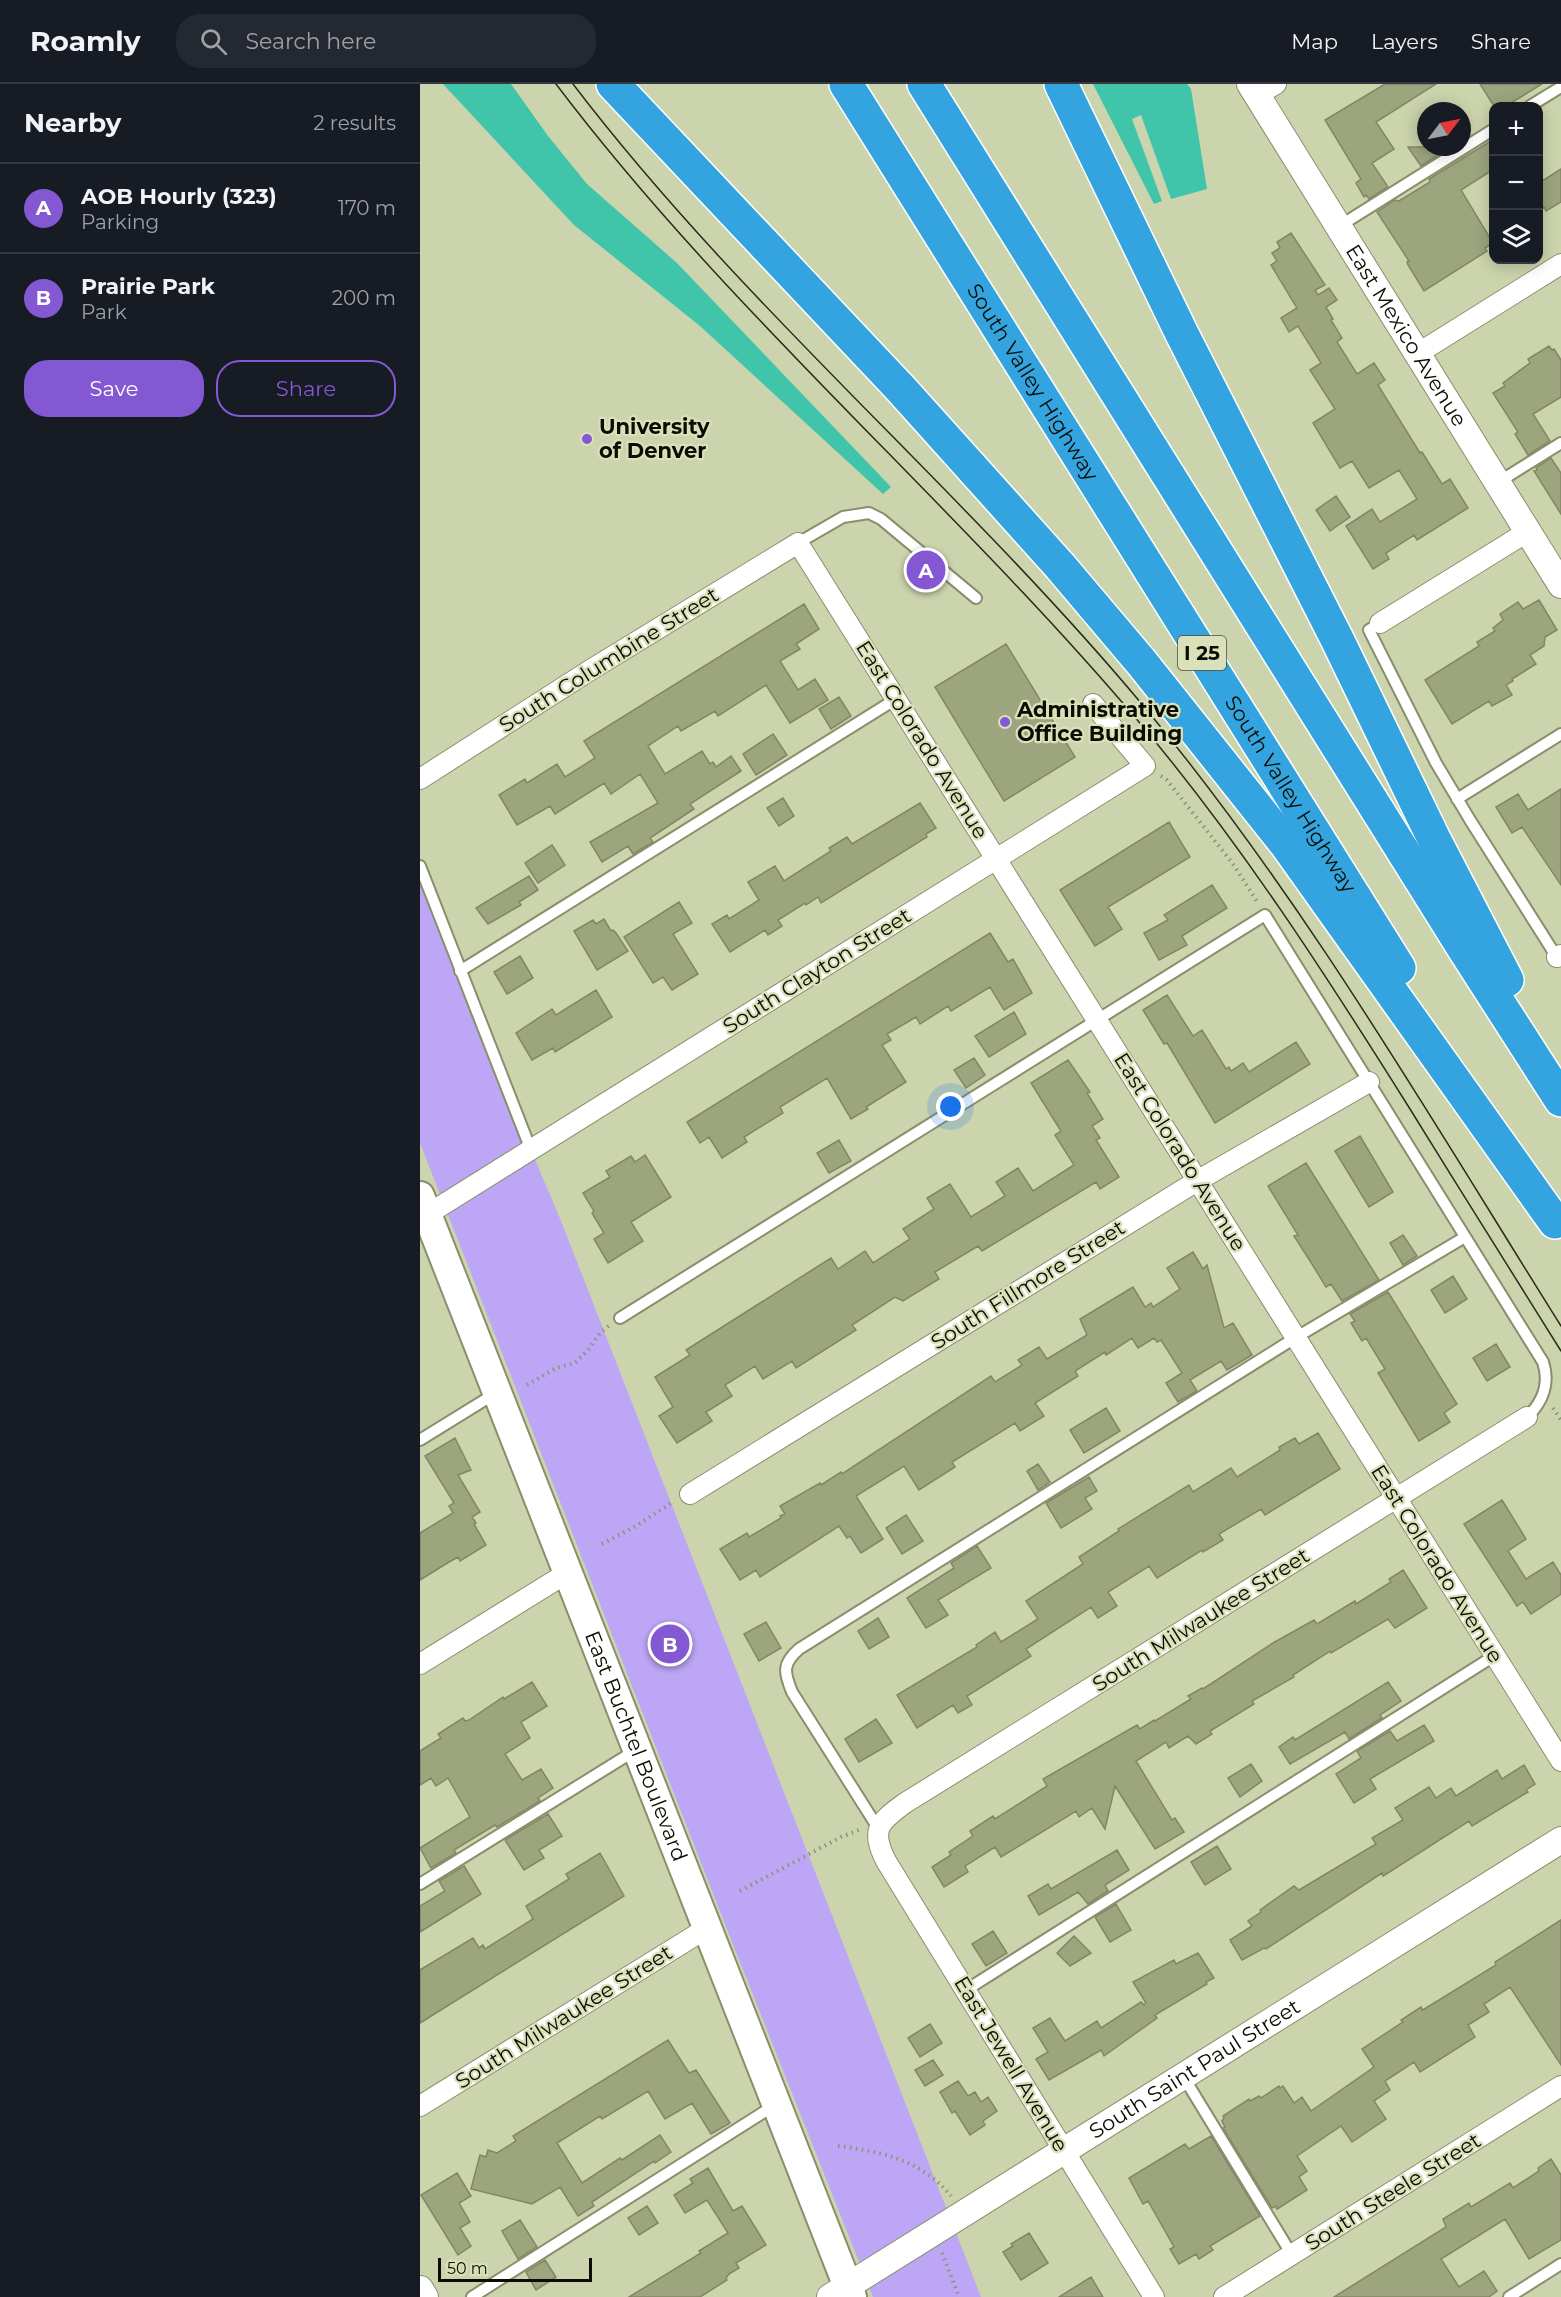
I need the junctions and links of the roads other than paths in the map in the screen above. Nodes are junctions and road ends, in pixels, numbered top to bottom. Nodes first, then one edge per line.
1 (612, 84) edge
2 (639, 84) edge
3 (846, 84) edge
4 (924, 84) edge
5 (1061, 84) edge
6 (1561, 87) edge
7 (1261, 88) edge
8 (1537, 102) edge
9 (1489, 132) edge
10 (1338, 227) junction
11 (1561, 264) edge
12 (843, 327) junction
13 (1417, 354) junction
14 (1561, 443) edge
15 (1497, 483) junction
16 (1527, 532) junction
17 (798, 543) junction
18 (1561, 585) edge
19 (976, 598) dead end
20 (1380, 623) joint
21 (896, 699) junction
22 (1093, 704) dead end
23 (1561, 734) edge
24 (420, 779) edge
25 (1457, 799) junction
26 (998, 859) junction
27 (420, 866) edge
28 (1560, 958) edge
29 (460, 971) junction
30 (1098, 1021) junction
31 (1561, 1078) edge
32 (1369, 1082) junction
33 (1561, 1100) edge
34 (531, 1150) junction
35 (1197, 1181) junction
36 (422, 1210) edge
37 (1558, 1227) edge
38 (1465, 1237) junction
39 (620, 1318) road end
40 (1295, 1338) junction
41 (497, 1392) junction
42 (1527, 1417) joint
43 (420, 1440) edge
44 (690, 1494) road end
45 (1396, 1500) junction
46 (567, 1573) junction
47 (1494, 1656) junction
48 (420, 1664) edge
49 (637, 1749) junction
50 (1561, 1761) edge
51 (878, 1828) junction
52 (1561, 1840) edge
53 (420, 1884) edge
54 (707, 1928) junction
55 (966, 1990) junction
56 (1183, 2076) junction
57 (1561, 2086) edge
58 (776, 2105) junction
59 (420, 2106) edge
60 (1064, 2151) junction
61 (1292, 2255) junction
62 (1561, 2264) edge
63 (420, 2289) edge
64 (843, 2293) edge
65 (425, 2297) edge
66 (472, 2297) edge
67 (1154, 2297) edge
68 (1224, 2297) edge
69 (1509, 2297) edge

1 - 12 highway
2 - 12 highway
3 - 37 highway, South Valley Highway / I 25
4 - 33 highway
5 - 31 highway
6 - 8 lane
7 - 10 street, East Mexico Avenue
9 - 10 lane
10 - 13 street, East Mexico Avenue
11 - 13 street
12 - 37 highway
13 - 15 street, East Mexico Avenue
14 - 15 lane
15 - 16 street, East Mexico Avenue
16 - 18 street, East Mexico Avenue
16 - 20 street
17 - 19 lane
17 - 21 street, East Colorado Avenue
17 - 24 street, South Columbine Street
20 - 25 lane
21 - 26 street, East Colorado Avenue
21 - 29 lane
22 - 26 street, South Clayton Street
23 - 25 lane
25 - 28 lane
26 - 30 street, East Colorado Avenue
26 - 34 street, South Clayton Street
27 - 29 lane
29 - 34 lane
30 - 32 lane
30 - 35 street, East Colorado Avenue
30 - 39 lane
32 - 35 street, South Fillmore Street
32 - 38 lane
34 - 36 street, South Clayton Street
35 - 40 street, East Colorado Avenue
35 - 44 street, South Fillmore Street
36 - 41 main road, East Buchtel Boulevard
38 - 40 lane
38 - 42 lane
40 - 45 street, East Colorado Avenue
40 - 51 lane
41 - 43 lane
41 - 46 main road, East Buchtel Boulevard
42 - 45 street, South Milwaukee Street
45 - 47 street, East Colorado Avenue
45 - 51 street, South Milwaukee Street
46 - 48 street
46 - 49 main road, East Buchtel Boulevard
47 - 50 street, East Colorado Avenue
47 - 55 lane
49 - 53 lane
49 - 54 main road, East Buchtel Boulevard
51 - 55 street, East Jewell Avenue
52 - 56 street, South Saint Paul Street
54 - 58 main road, East Buchtel Boulevard
54 - 59 street, South Milwaukee Street
55 - 60 street, East Jewell Avenue
56 - 60 street, South Saint Paul Street
56 - 61 lane
57 - 61 street, South Steele Street
58 - 64 main road, East Buchtel Boulevard
58 - 66 lane
60 - 64 street, South Saint Paul Street
60 - 67 street, East Jewell Avenue
61 - 68 street, South Steele Street
62 - 69 lane
63 - 65 street

